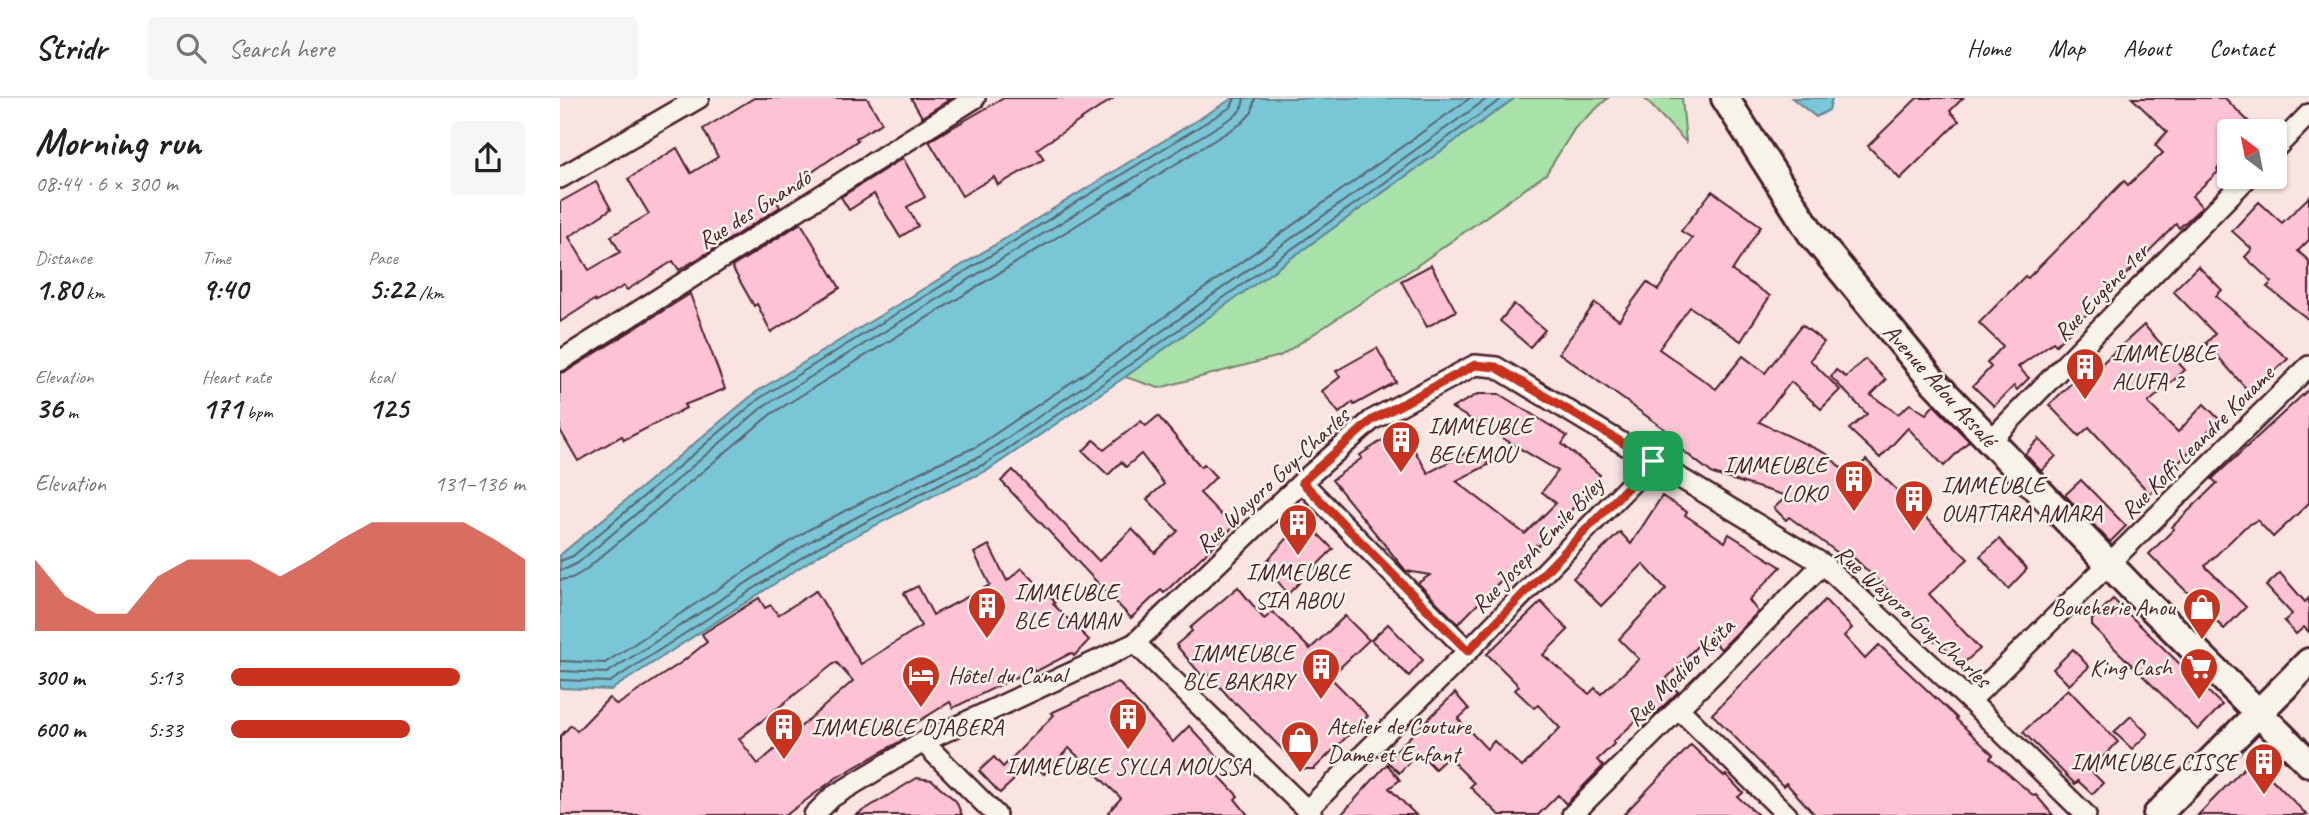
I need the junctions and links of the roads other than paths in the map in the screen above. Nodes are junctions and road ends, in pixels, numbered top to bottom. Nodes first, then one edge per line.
1 (699, 98) edge
2 (975, 98) edge
3 (1726, 98) edge
4 (2309, 114) edge
5 (2287, 137) edge
6 (560, 178) edge
7 (2236, 189) edge
8 (560, 361) edge
9 (2309, 366) edge
10 (1990, 441) junction
11 (1653, 461) junction
12 (1302, 482) junction
13 (1823, 564) junction
14 (2109, 565) junction
15 (1135, 643) junction
16 (1468, 651) junction
17 (2309, 662) edge
18 (1970, 701) junction
19 (1678, 708) junction
20 (2260, 713) junction
21 (923, 742) junction
22 (2309, 763) edge
23 (1309, 813) edge
24 (814, 815) edge
25 (996, 815) edge
26 (1572, 815) edge
27 (1787, 815) edge
28 (2086, 815) edge
29 (2157, 815) edge

1 - 6 street
2 - 8 street, Rue des Gnandô
3 - 10 street, Avenue Adou Assalé
4 - 5 street
7 - 10 street, Rue Eugène 1er
9 - 14 street, Rue Koffi Leandre Kouame
10 - 14 street, Avenue Adou Assalé
11 - 12 street, Rue Wayoro Guy-Charles
11 - 13 street, Rue Wayoro Guy-Charles
11 - 16 street, Rue Joseph Emile Biley
12 - 15 street, Rue Wayoro Guy-Charles
12 - 16 street
13 - 18 street, Rue Wayoro Guy-Charles
13 - 19 street, Rue Modibo Keïta
14 - 18 street, Rue Koffi Leandre Kouame
14 - 20 street, Avenue Adou Assalé
15 - 21 street, Rue Wayoro Guy-Charles
15 - 23 street
16 - 23 street, Rue Joseph Emile Biley
17 - 20 street
18 - 28 street, Rue Wayoro Guy-Charles
19 - 26 street, Rue Modibo Keïta
19 - 27 street
20 - 22 street, Avenue Adou Assalé
20 - 29 street
21 - 24 street, Rue Wayoro Guy-Charles
21 - 25 street

